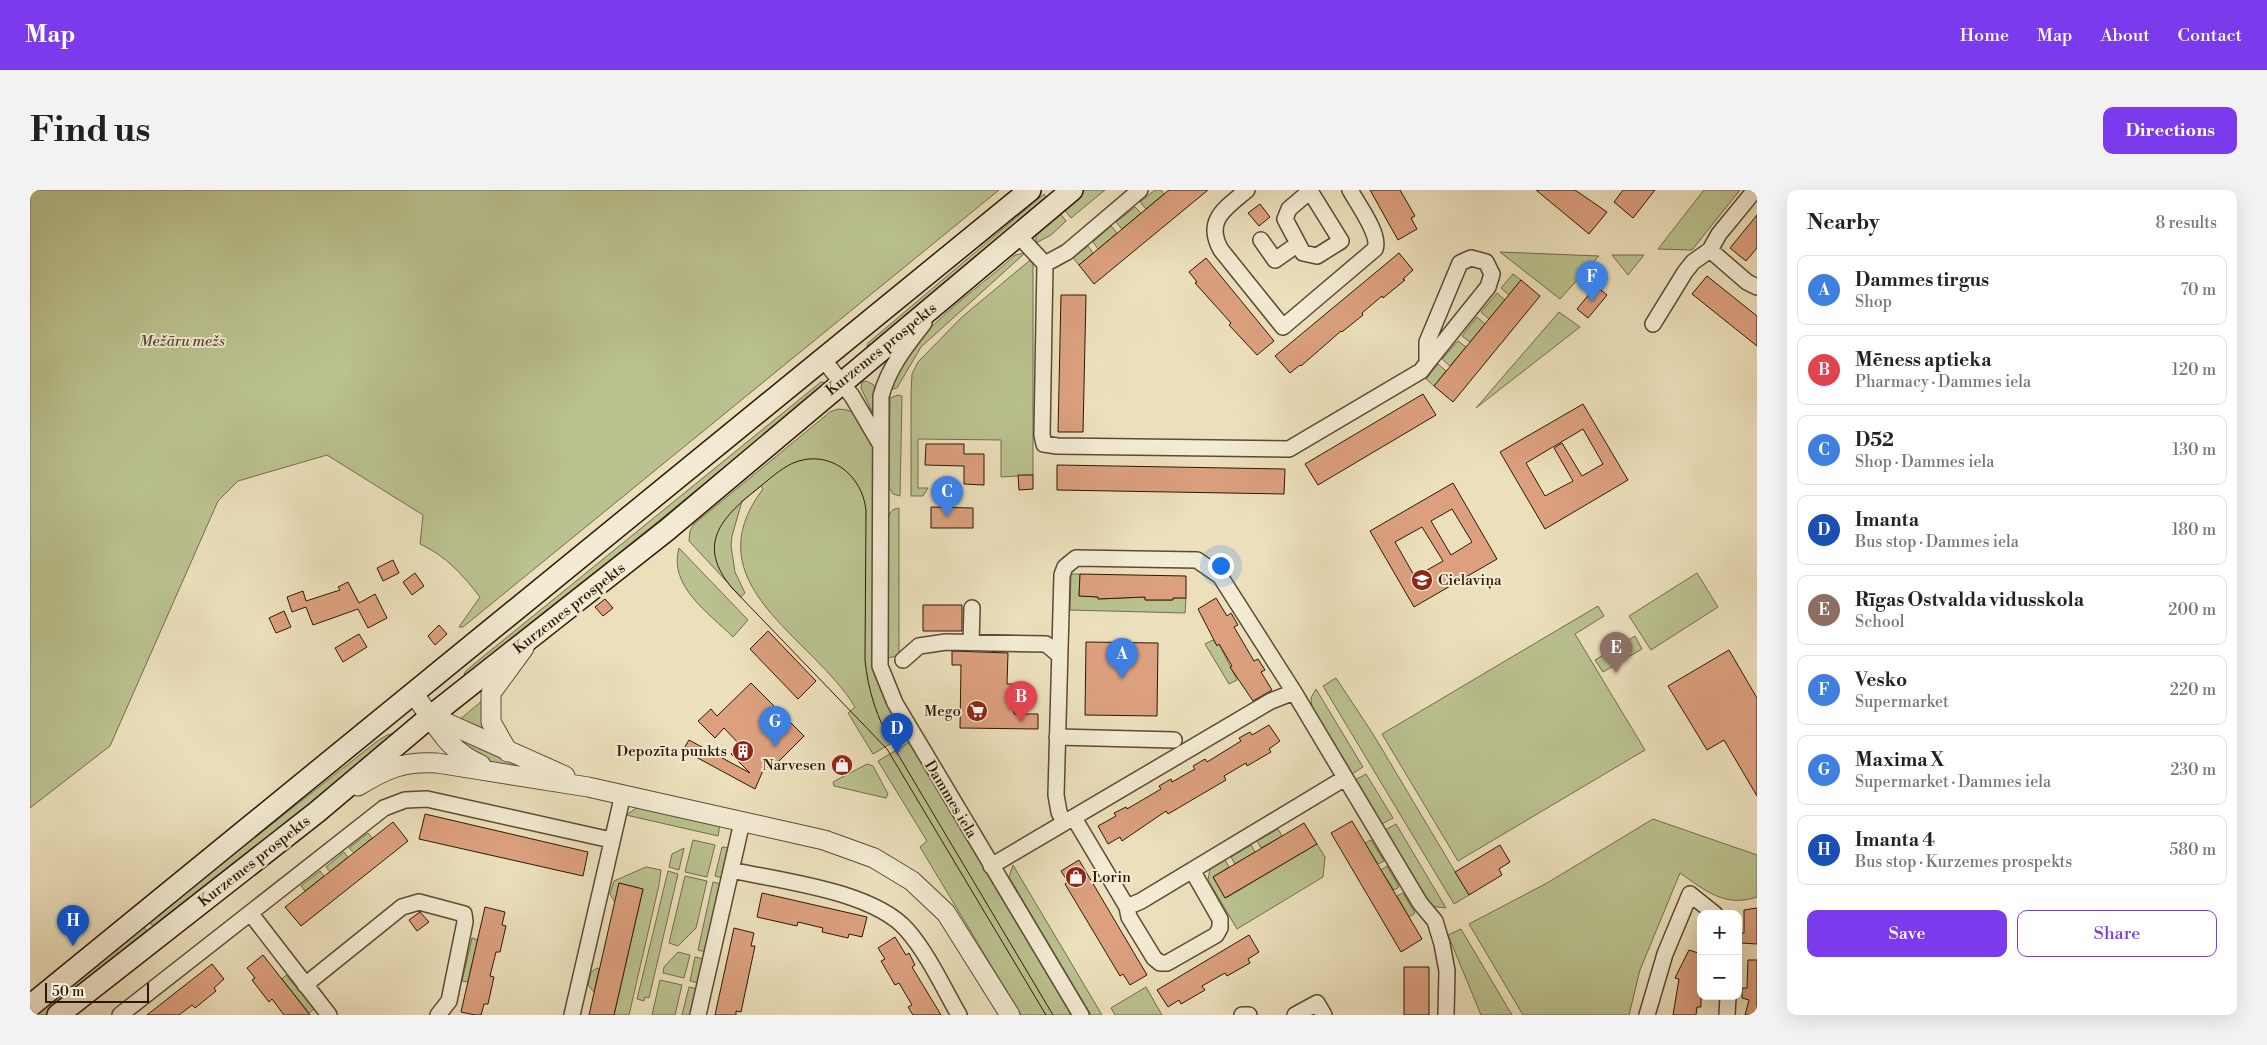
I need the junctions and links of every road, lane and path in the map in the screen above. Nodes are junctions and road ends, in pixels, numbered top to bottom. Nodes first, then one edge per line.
1 (1030, 190) edge
2 (1072, 190) edge
3 (1140, 190) edge
4 (1248, 190) edge
5 (1350, 190) edge
6 (1755, 190) edge
7 (1299, 193) edge
8 (1018, 235) junction
9 (1260, 240) dead end
10 (1298, 244) junction
11 (1710, 250) junction
12 (1045, 264) junction
13 (1757, 287) edge
14 (944, 298) junction
15 (1653, 324) dead end
16 (824, 360) junction
17 (1427, 363) junction
18 (841, 382) junction
19 (881, 446) junction
20 (972, 608) dead end
21 (530, 639) junction
22 (971, 642) junction
23 (1060, 655) junction
24 (903, 660) dead end
25 (1294, 692) junction
26 (413, 693) junction
27 (431, 716) junction
28 (1057, 737) junction
29 (1174, 740) dead end
30 (508, 752) junction
31 (498, 773) junction
32 (1345, 778) junction
33 (588, 786) junction
34 (622, 794) junction
35 (317, 812) junction
36 (1069, 821) junction
37 (742, 822) junction
38 (611, 840) junction
39 (991, 866) junction
40 (731, 870) junction
41 (1192, 870) junction
42 (1127, 907) junction
43 (1710, 910) edge
44 (251, 914) junction
45 (305, 985) junction
46 (1728, 1000) edge
47 (30, 1006) edge
48 (58, 1015) edge
49 (120, 1015) edge
50 (329, 1015) edge
51 (438, 1015) edge
52 (572, 1015) edge
53 (698, 1015) edge
54 (959, 1015) edge
55 (1010, 1015) edge
56 (1080, 1015) edge
57 (1242, 1015) edge
58 (1248, 1015) edge
59 (1295, 1015) edge
60 (1324, 1015) edge
61 (1446, 1015) edge
62 (1647, 1015) edge
63 (1727, 1015) edge

1 - 16 main road, Kurzemes prospekts
2 - 8 main road, Kurzemes prospekts
3 - 12 street
4 - 5 street
6 - 11 street
7 - 10 street
7 - 10 street
8 - 12 street
8 - 14 main road, Kurzemes prospekts
9 - 10 street
11 - 13 street
11 - 15 street
12 - 17 street
14 - 18 main road, Kurzemes prospekts
14 - 19 street, Dammes iela
16 - 18 street, Dammes iela
16 - 26 main road, Kurzemes prospekts
17 - 17 street
18 - 19 street, Dammes iela
18 - 21 main road, Kurzemes prospekts
19 - 39 street, Dammes iela
20 - 22 street
21 - 27 main road, Kurzemes prospekts
21 - 30 street
22 - 23 street
22 - 24 street
23 - 25 street
23 - 28 street
25 - 32 street
25 - 36 street
26 - 27 street
26 - 47 main road, Kurzemes prospekts
27 - 30 street
27 - 31 street
27 - 35 main road, Kurzemes prospekts
28 - 29 street
28 - 36 street
30 - 33 street
31 - 33 street
31 - 35 street
32 - 41 street
32 - 61 street
33 - 34 street
34 - 37 street
34 - 38 street
35 - 48 main road, Kurzemes prospekts
36 - 39 street
36 - 42 street
37 - 40 street
37 - 55 street
38 - 44 street
38 - 52 street
39 - 56 street, Dammes iela
40 - 53 street
40 - 54 street
41 - 42 street
41 - 42 street
43 - 62 street
44 - 45 street
44 - 49 street
45 - 50 street
45 - 51 street
46 - 63 street
57 - 58 street
59 - 60 street

